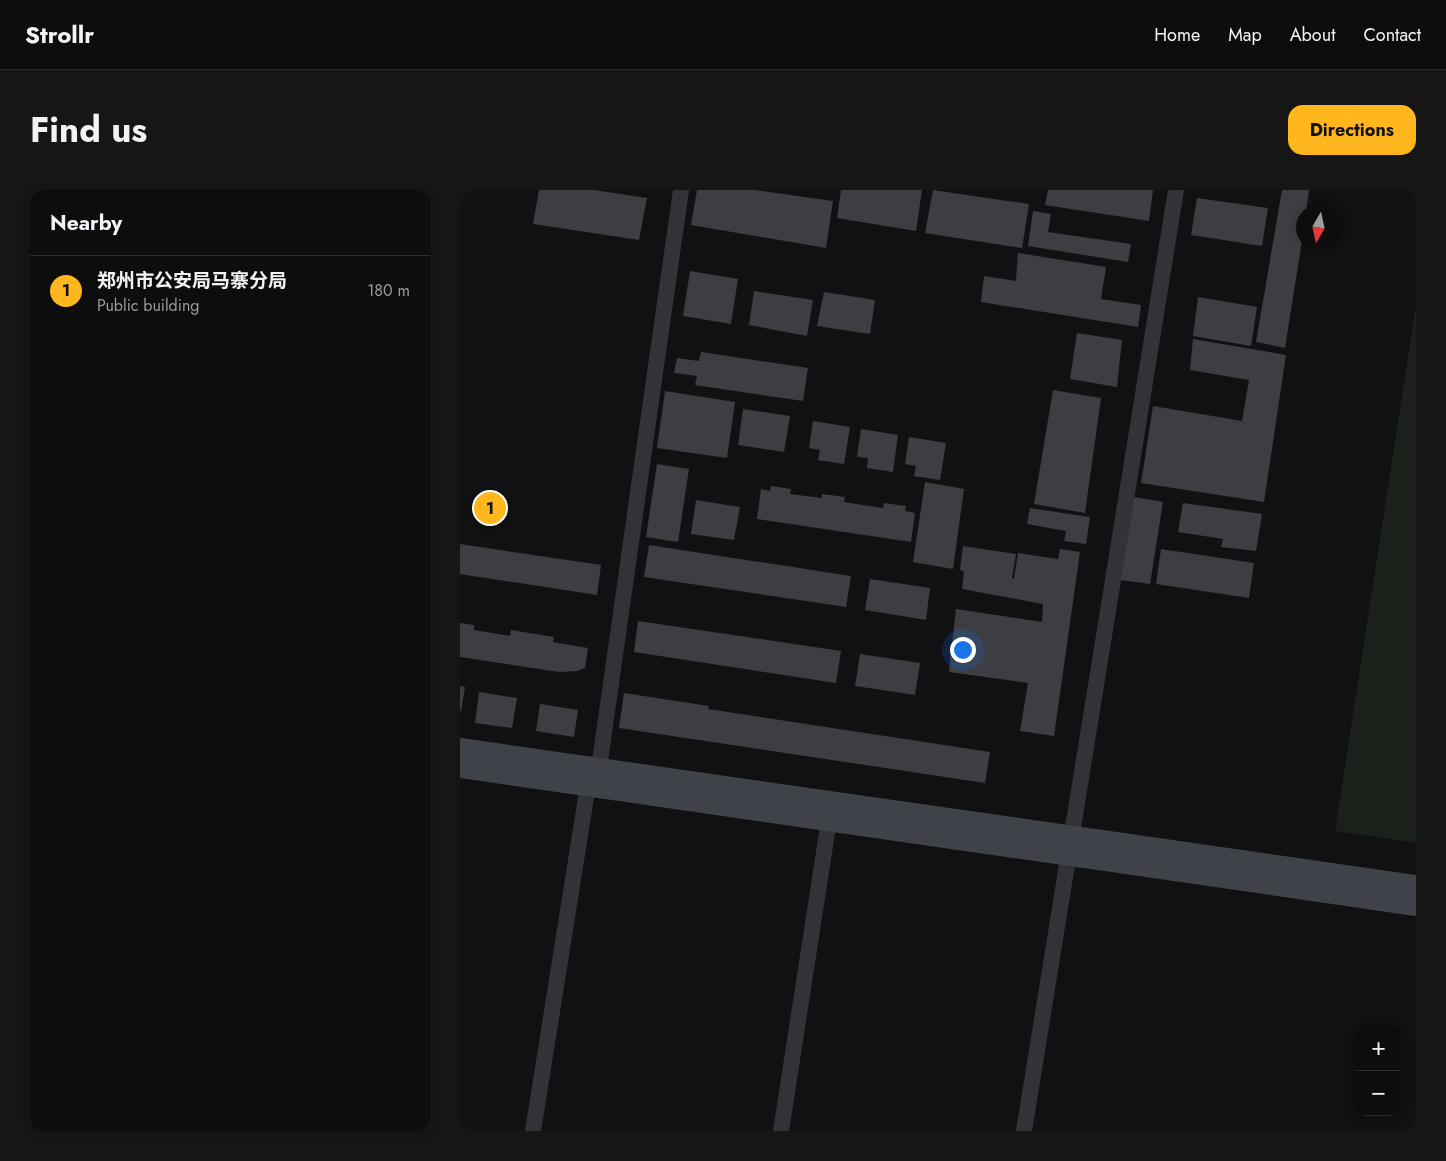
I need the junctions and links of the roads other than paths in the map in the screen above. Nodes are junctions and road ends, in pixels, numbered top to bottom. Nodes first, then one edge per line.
1 (682, 190) edge
2 (1176, 190) edge
3 (460, 749) edge
4 (460, 767) edge
5 (594, 777) junction
6 (829, 820) junction
7 (1070, 845) junction
8 (1416, 886) edge
9 (1416, 905) edge
10 (533, 1131) edge
11 (781, 1131) edge
12 (1024, 1131) edge

1 - 5 street
2 - 7 street
3 - 5 street
4 - 5 street
5 - 6 street
5 - 7 street
5 - 10 street
6 - 7 street
6 - 11 street
7 - 8 street
7 - 9 street
7 - 12 street

